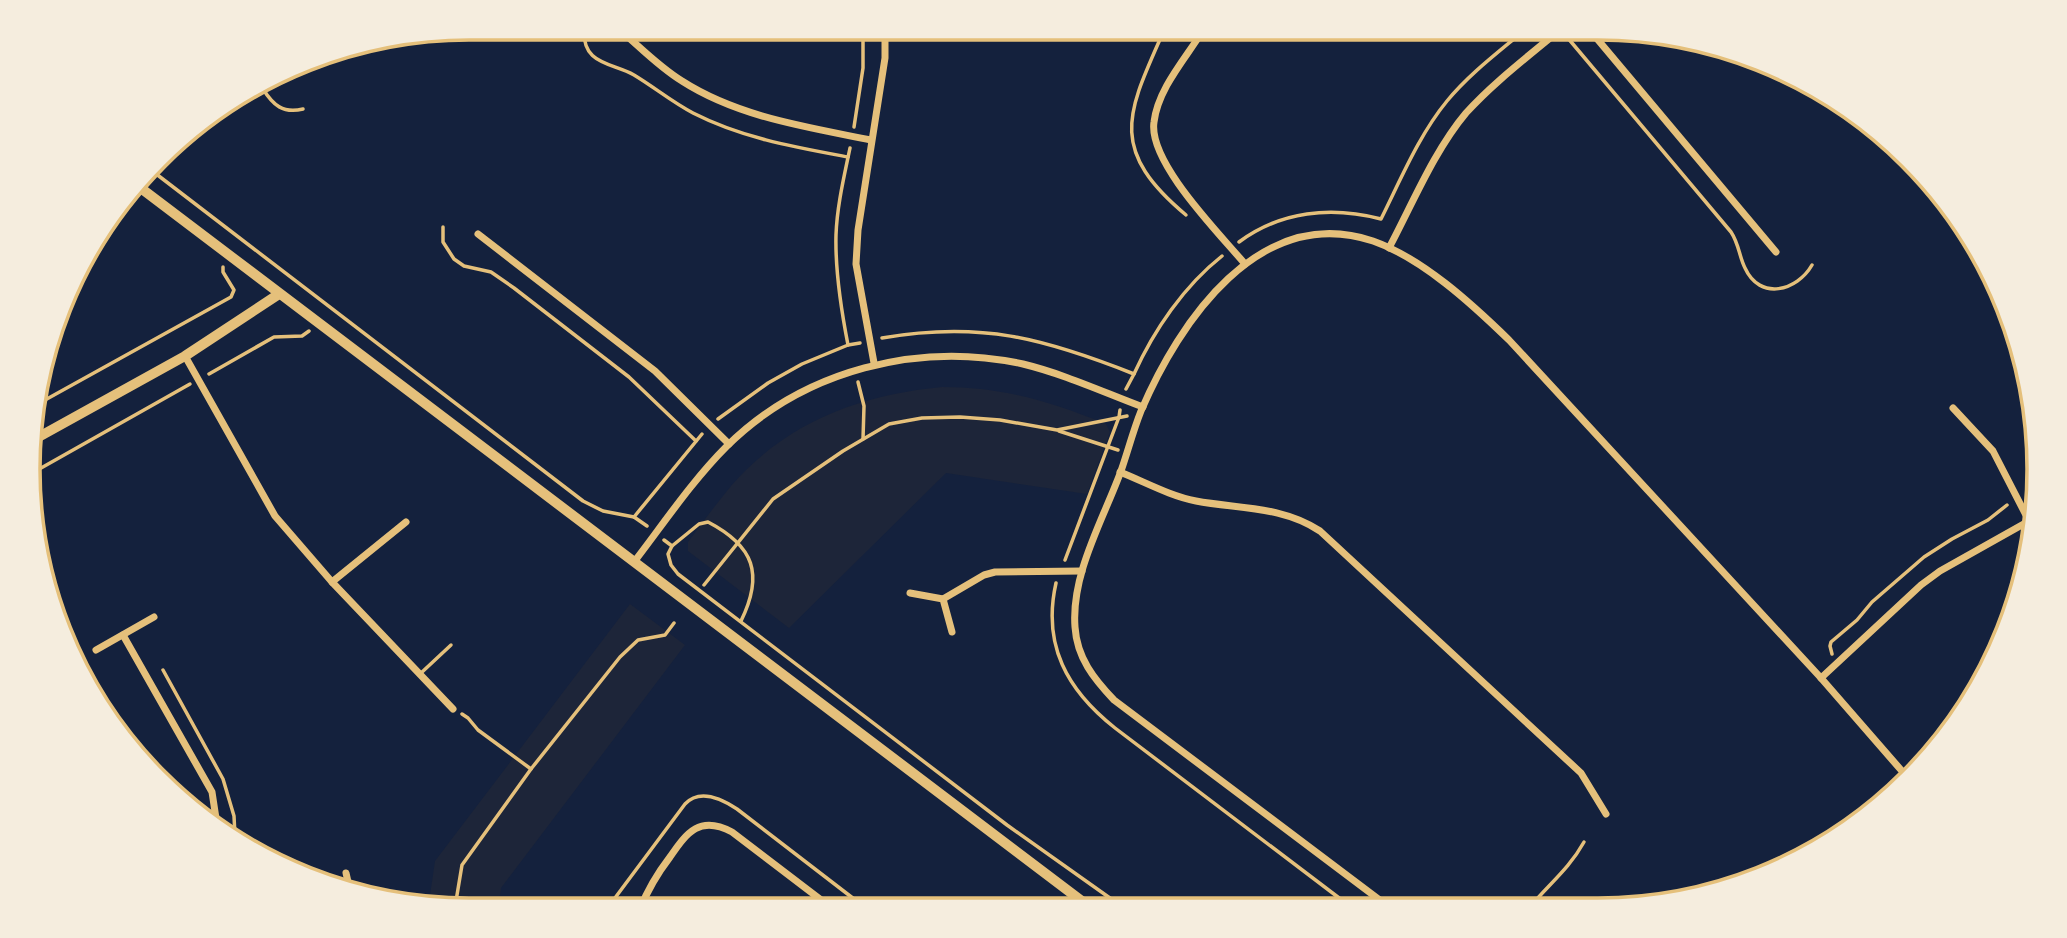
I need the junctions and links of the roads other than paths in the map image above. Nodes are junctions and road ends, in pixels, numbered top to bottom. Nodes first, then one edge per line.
1 (632, 40) edge
2 (885, 40) edge
3 (1197, 40) edge
4 (1548, 40) edge
5 (1598, 40) edge
6 (871, 140) junction
7 (144, 190) edge
8 (478, 234) dead end
9 (1389, 248) junction
10 (1776, 252) dead end
11 (1245, 264) junction
12 (279, 294) junction
13 (185, 356) junction
14 (874, 363) junction
15 (1953, 408) dead end
16 (1141, 411) junction
17 (42, 435) edge
18 (729, 444) junction
19 (1120, 472) junction
20 (2024, 512) edge
21 (407, 522) dead end
22 (2023, 524) edge
23 (634, 562) junction
24 (1082, 571) junction
25 (332, 582) junction
26 (910, 593) dead end
27 (943, 599) junction
28 (154, 617) dead end
29 (952, 632) dead end
30 (123, 635) junction
31 (451, 645) dead end
32 (96, 650) dead end
33 (419, 674) junction
34 (1821, 678) junction
35 (453, 709) road end
36 (1902, 771) edge
37 (216, 814) edge
38 (1606, 814) dead end
39 (346, 873) dead end
40 (348, 880) edge
41 (644, 898) edge
42 (819, 898) edge
43 (1078, 898) edge
44 (1378, 898) edge

1 - 6 street
2 - 6 street
3 - 11 street
4 - 9 street
5 - 10 street
6 - 14 street
7 - 12 main road
8 - 18 street
9 - 11 street
9 - 34 street
11 - 16 street
12 - 13 street
12 - 23 main road
13 - 17 street
13 - 25 street
14 - 16 street
14 - 18 street
15 - 20 street
16 - 19 street
18 - 23 street
19 - 24 street
19 - 38 street
21 - 25 street
22 - 34 street
23 - 43 main road
24 - 27 street
24 - 44 street
25 - 33 street
26 - 27 street
27 - 29 street
28 - 30 street
30 - 32 street
30 - 37 street
31 - 33 lane
33 - 35 street
34 - 36 street
39 - 40 street
41 - 42 street

